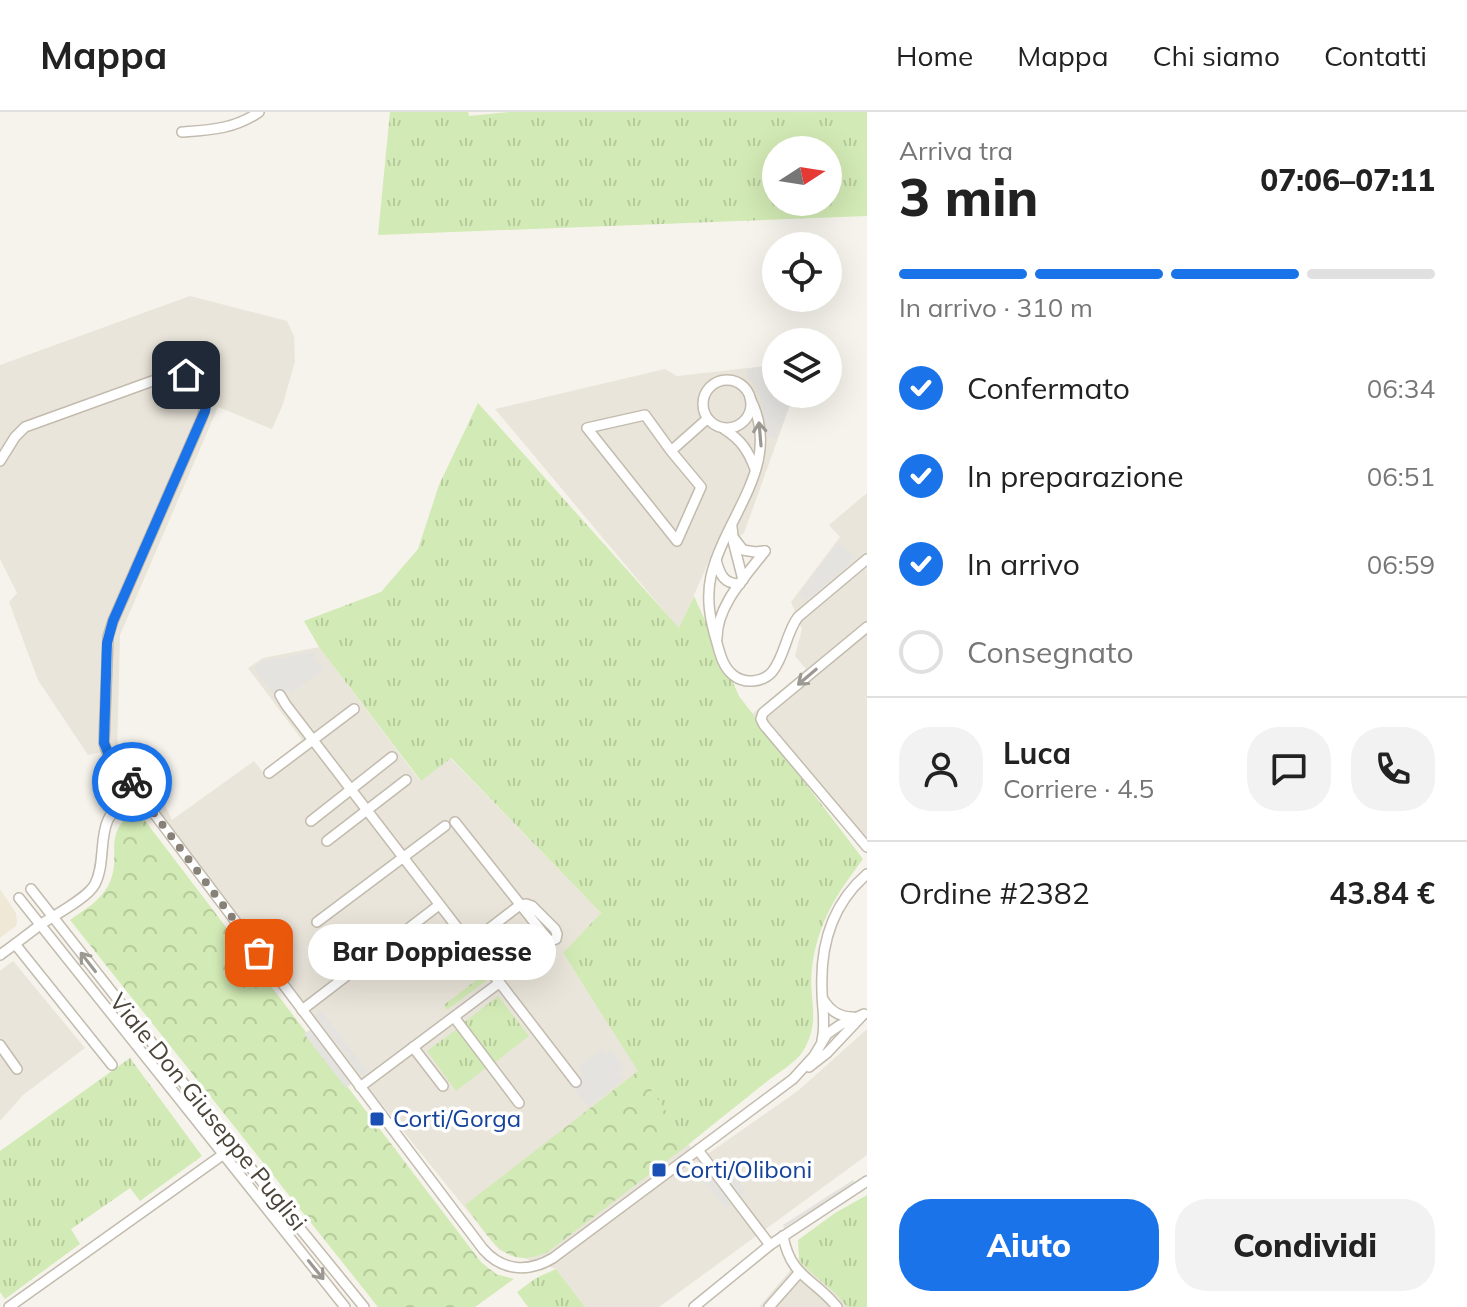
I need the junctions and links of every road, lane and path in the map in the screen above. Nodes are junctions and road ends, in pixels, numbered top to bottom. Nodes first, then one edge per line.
1 (259, 112) edge
2 (182, 132) dead end
3 (750, 398) junction
4 (707, 419) junction
5 (724, 429) junction
6 (671, 451) junction
7 (1, 461) edge
8 (756, 472) junction
9 (731, 525) junction
10 (733, 537) junction
11 (867, 559) edge
12 (716, 560) junction
13 (742, 582) junction
14 (867, 627) edge
15 (718, 645) junction
16 (280, 695) dead end
17 (354, 709) dead end
18 (313, 739) junction
19 (392, 757) dead end
20 (269, 773) dead end
21 (406, 780) dead end
22 (351, 789) junction
23 (134, 801) junction
24 (367, 810) junction
25 (311, 821) dead end
26 (327, 841) dead end
27 (867, 847) edge
28 (403, 857) junction
29 (867, 874) edge
30 (31, 889) dead end
31 (19, 898) dead end
32 (439, 905) junction
33 (53, 917) junction
34 (317, 922) dead end
35 (40, 925) junction
36 (15, 944) junction
37 (469, 944) junction
38 (0, 955) edge
39 (499, 983) junction
40 (822, 996) junction
41 (302, 1010) junction
42 (865, 1012) edge
43 (454, 1017) junction
44 (822, 1041) junction
45 (0, 1045) edge
46 (413, 1047) junction
47 (112, 1065) dead end
48 (17, 1069) dead end
49 (802, 1070) junction
50 (576, 1082) dead end
51 (443, 1086) dead end
52 (360, 1087) junction
53 (519, 1103) dead end
54 (233, 1146) junction
55 (698, 1150) junction
56 (223, 1154) junction
57 (867, 1181) edge
58 (783, 1236) junction
59 (770, 1245) junction
60 (799, 1273) junction
61 (9, 1307) edge
62 (345, 1307) edge
63 (364, 1307) edge
64 (694, 1307) edge
65 (769, 1307) edge
66 (837, 1307) edge

1 - 2 street
3 - 4 street
3 - 5 street
8 -> 3 street
4 - 5 street
4 - 6 street
5 - 8 street
6 - 6 street
7 - 23 street
8 - 9 street
9 - 10 street
9 - 12 street
10 - 13 street
10 - 13 street
11 - 15 street
12 - 13 street
12 - 15 street
13 - 15 street
14 -> 27 street
16 - 18 street
17 - 18 street
18 - 20 street
18 - 22 street
19 - 22 street
21 - 24 street
22 - 24 street
22 - 25 street
23 - 33 street
23 - 41 street
24 - 26 street
24 - 28 street
28 - 32 street
28 - 34 street
28 - 37 street
29 - 40 street
30 - 33 street, Viale Don Giuseppe Puglisi
31 - 35 street, Viale Don Giuseppe Puglisi
32 - 37 street
32 - 41 street
33 - 35 street
54 -> 33 street, Viale Don Giuseppe Puglisi
35 - 36 street
35 - 56 street, Viale Don Giuseppe Puglisi
36 - 38 street
36 - 47 street
37 - 39 street
39 - 43 street
39 - 50 street
40 - 42 street
40 - 44 street
41 - 52 street
42 - 44 street
42 - 49 street
43 - 46 street
43 - 53 street
44 - 49 street
45 - 48 street
46 - 51 street
46 - 52 street
49 - 55 street
52 - 55 street
54 - 56 street
54 - 63 street, Viale Don Giuseppe Puglisi
55 - 59 street
56 - 61 street
56 -> 62 street, Viale Don Giuseppe Puglisi
57 - 58 street
58 - 59 street
58 - 60 street
59 - 64 street
60 - 65 street
60 - 66 street

